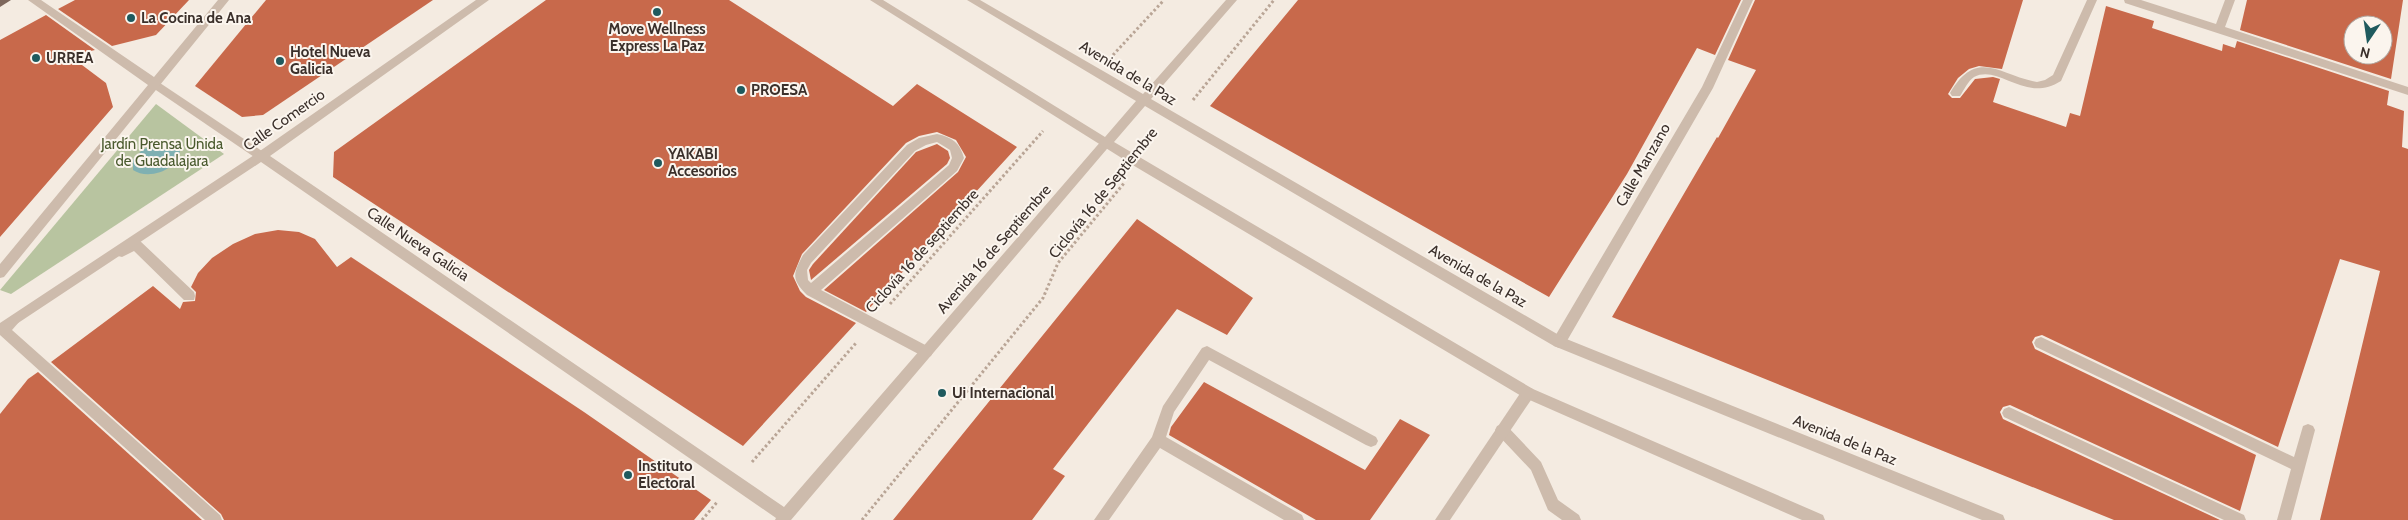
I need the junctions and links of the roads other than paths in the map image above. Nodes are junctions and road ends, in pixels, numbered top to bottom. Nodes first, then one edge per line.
1 (6, 0) edge
2 (33, 0) edge
3 (224, 0) edge
4 (484, 0) edge
5 (875, 0) edge
6 (972, 0) edge
7 (1232, 0) edge
8 (1748, 0) edge
9 (2092, 0) edge
10 (2129, 0) edge
11 (2230, 0) edge
12 (0, 3) edge
13 (2219, 30) junction
14 (154, 84) junction
15 (2408, 91) edge
16 (1956, 94) dead end
17 (1142, 100) junction
18 (1106, 143) junction
19 (261, 156) junction
20 (0, 273) edge
21 (811, 291) junction
22 (189, 296) dead end
23 (1, 330) edge
24 (1559, 342) junction
25 (2040, 343) dead end
26 (926, 352) junction
27 (1528, 393) junction
28 (2009, 413) dead end
29 (1502, 430) junction
30 (2308, 430) dead end
31 (1158, 440) junction
32 (1371, 441) dead end
33 (2298, 466) junction
34 (784, 518) edge
35 (215, 520) edge
36 (1101, 520) edge
37 (1297, 520) edge
38 (1442, 520) edge
39 (1574, 520) edge
40 (1818, 520) edge
41 (1998, 520) edge
42 (2239, 520) edge
43 (2284, 520) edge

1 - 12 main road
2 - 14 street, Calle Nueva Galicia
3 - 14 street
4 - 19 street, Calle Comercio
5 - 18 street
6 - 17 street, Avenida de la Paz
7 - 17 street, Avenida 16 de Septiembre
8 - 24 street, Calle Manzano
9 - 16 street
10 - 13 street
11 - 13 street
13 - 15 street
14 - 19 street, Calle Nueva Galicia
14 - 20 street
17 - 18 street, Avenida 16 de Septiembre
17 - 24 street, Avenida de la Paz
18 - 26 street, Avenida 16 de Septiembre
18 - 27 street
19 - 23 street, Calle Comercio
19 - 34 street, Calle Nueva Galicia
21 - 21 street
21 - 26 street
22 - 23 street
23 - 35 street
24 - 41 street, Avenida de la Paz
25 - 33 street
26 - 34 street, Avenida 16 de Septiembre
27 - 29 street
27 - 40 street
28 - 42 street
29 - 38 street
29 - 39 street
30 - 33 street
31 - 32 street
31 - 36 street
31 - 37 street
33 - 43 street

